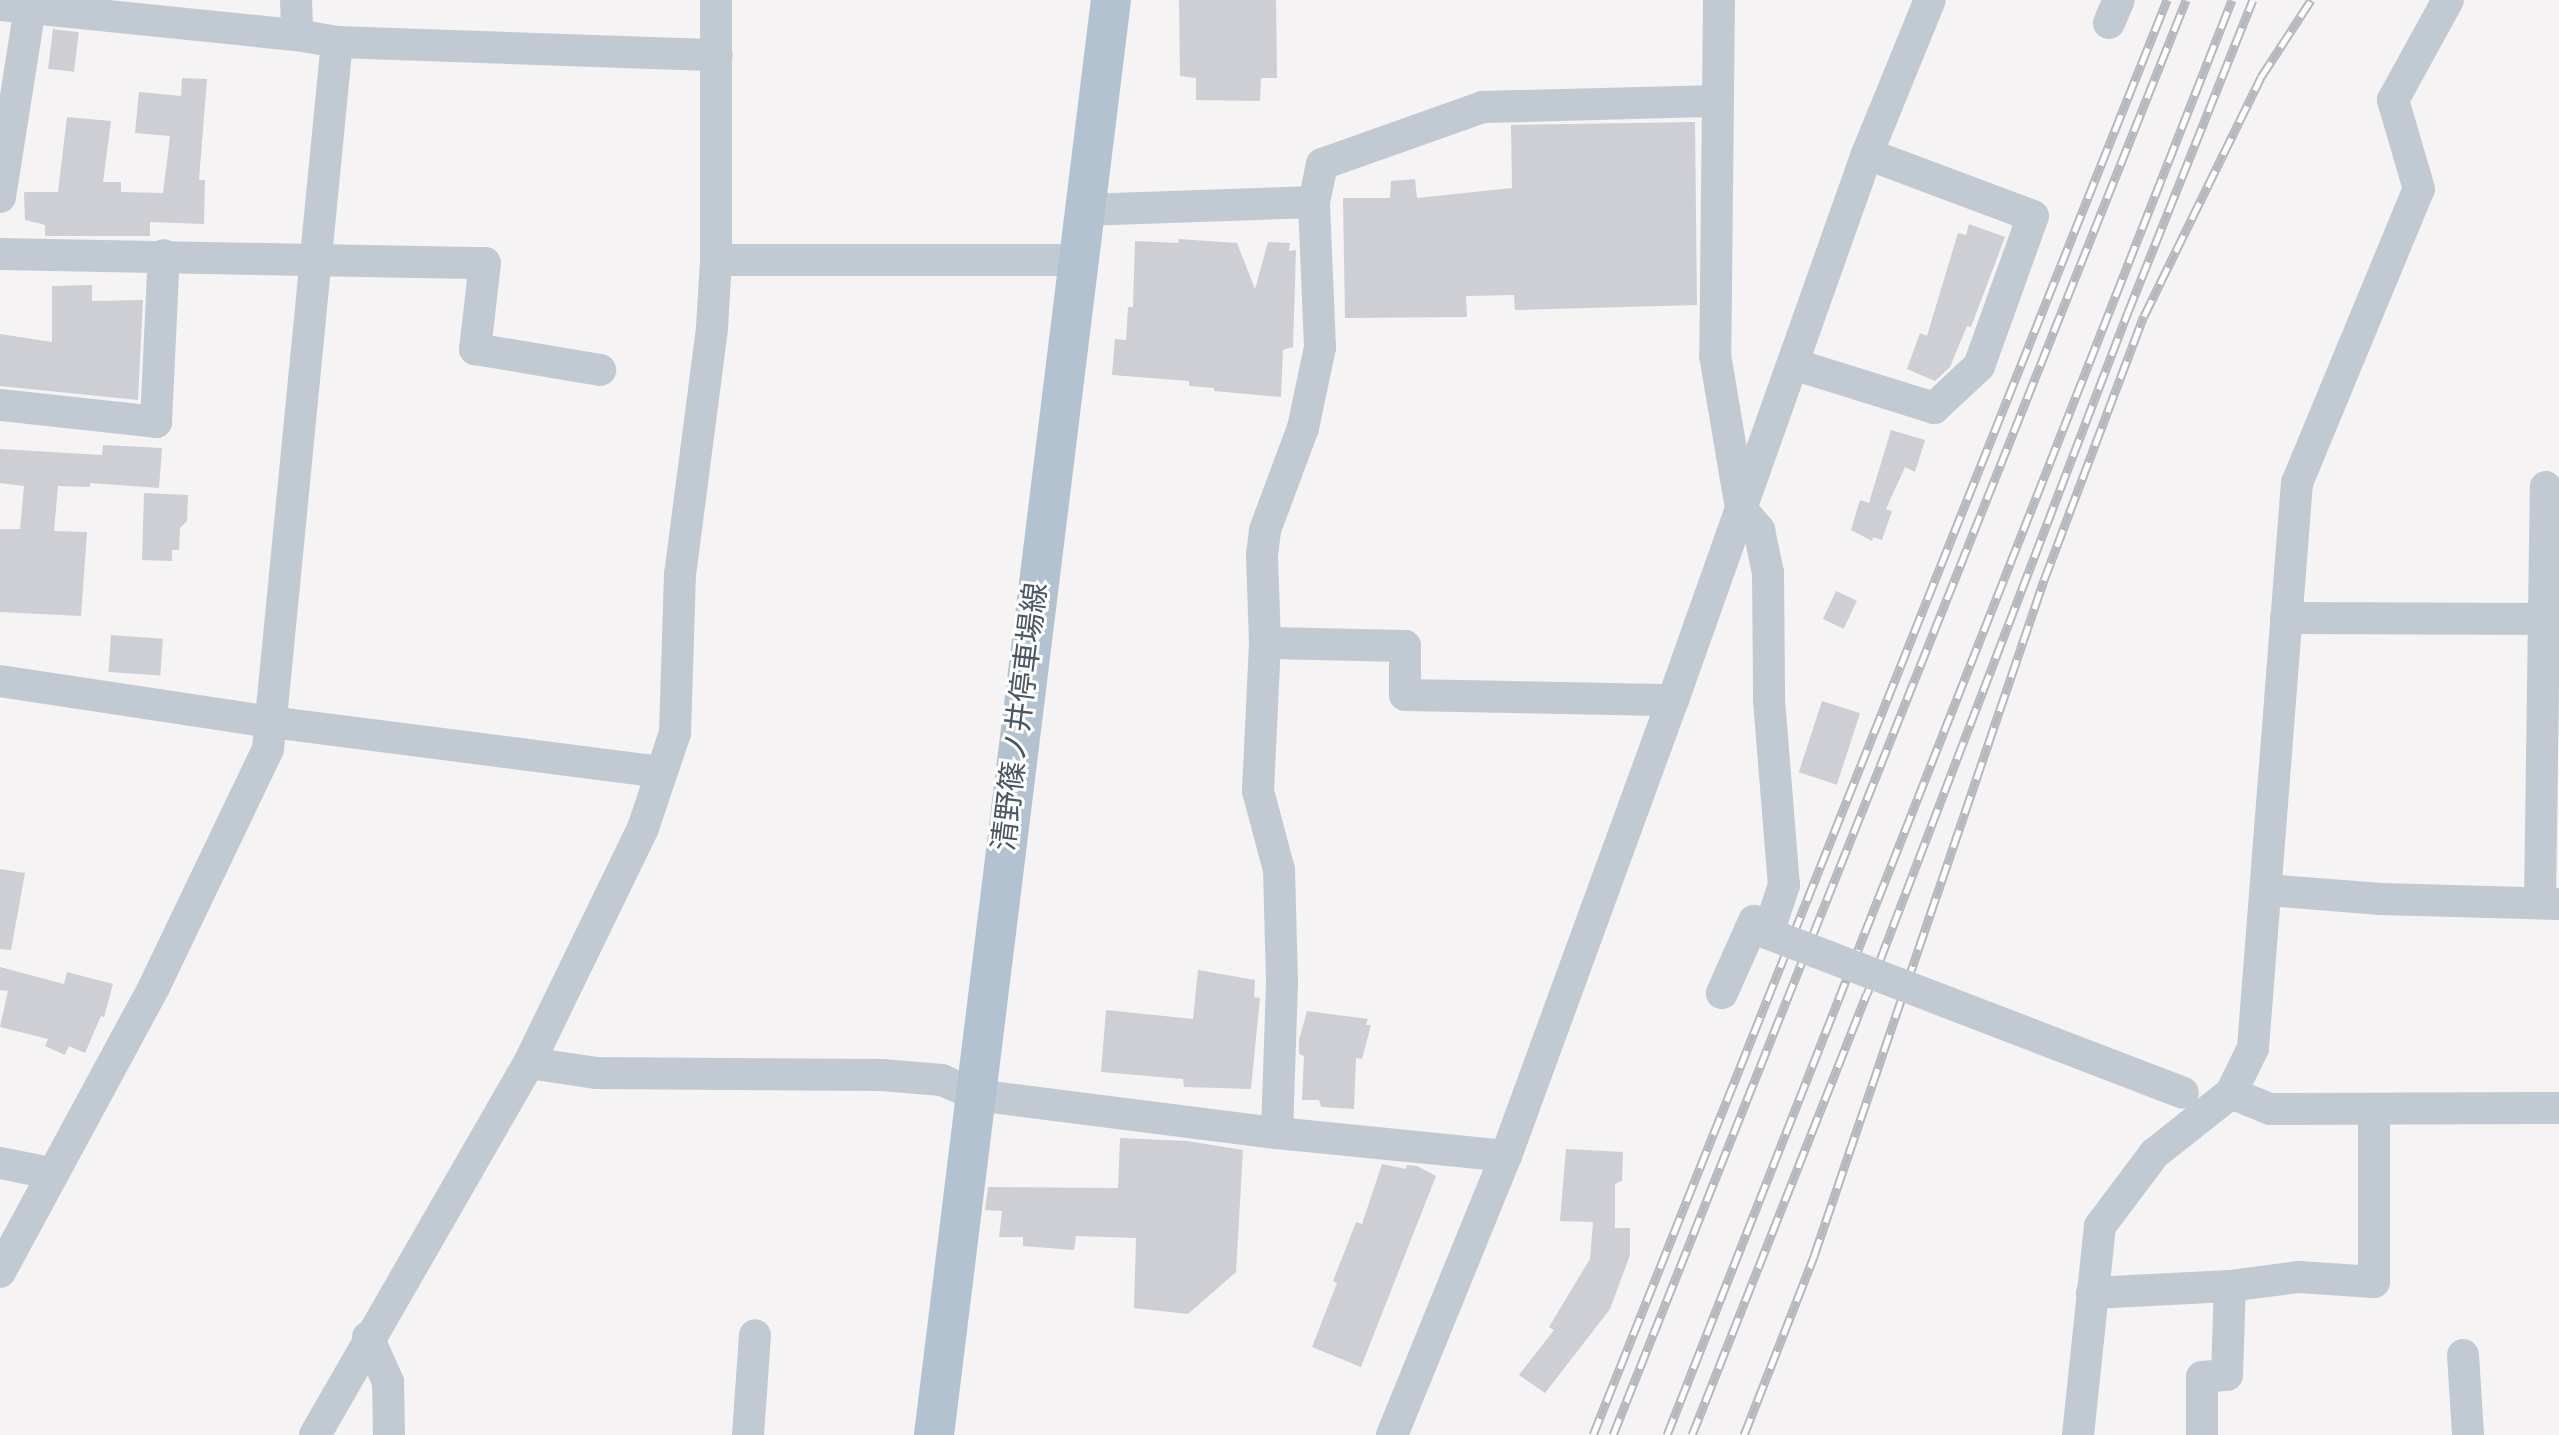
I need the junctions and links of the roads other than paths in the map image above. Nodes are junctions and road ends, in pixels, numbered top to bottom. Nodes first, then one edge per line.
1 (296, 0) edge
2 (716, 0) edge
3 (1111, 0) edge
4 (1719, 0) edge
5 (1930, 0) edge
6 (2449, 0) edge
7 (15, 7) edge
8 (297, 35) junction
9 (337, 42) junction
10 (717, 55) junction
11 (1717, 101) junction
12 (1867, 154) junction
13 (0, 197) edge
14 (1314, 202) junction
15 (1083, 210) junction
16 (0, 254) edge
17 (164, 255) junction
18 (716, 260) junction
19 (1078, 260) junction
20 (315, 261) junction
21 (1793, 364) junction
22 (600, 370) dead end
23 (0, 405) edge
24 (2546, 487) dead end
25 (1741, 509) junction
26 (2286, 618) junction
27 (2551, 619) edge
28 (1265, 643) junction
29 (0, 681) edge
30 (1673, 700) junction
31 (271, 722) junction
32 (662, 772) junction
33 (2267, 890) junction
34 (2550, 903) edge
35 (1759, 930) dead end
36 (1722, 993) dead end
37 (1885, 994) dead end
38 (2051, 1060) dead end
39 (529, 1063) junction
40 (2183, 1093) dead end
41 (2231, 1093) junction
42 (975, 1095) junction
43 (2559, 1108) edge
44 (2374, 1111) junction
45 (1277, 1133) junction
46 (1506, 1156) junction
47 (0, 1163) edge
48 (50, 1173) junction
49 (0, 1272) edge
50 (2230, 1286) junction
51 (2092, 1293) junction
52 (755, 1335) dead end
53 (368, 1337) junction
54 (2463, 1355) dead end
55 (2083, 1398) junction
56 (315, 1435) edge
57 (389, 1435) edge
58 (748, 1435) edge
59 (934, 1435) edge
60 (1392, 1435) edge
61 (2078, 1435) edge
62 (2097, 1435) edge
63 (2202, 1435) edge
64 (2468, 1435) edge

1 - 8 street
2 - 10 street
3 - 15 main road, 清野篠ノ井停車場線
4 - 11 street
5 - 12 street
6 - 26 street
7 - 8 street
7 - 13 street
8 - 9 street
9 - 10 street
9 - 20 street
10 - 18 street
11 - 14 street
11 - 25 street
12 - 21 street
12 - 21 street
14 - 15 street
14 - 28 street
15 - 19 main road, 清野篠ノ井停車場線
16 - 17 street
17 - 20 street
17 - 23 street
18 - 19 street
18 - 32 street
19 - 42 main road, 清野篠ノ井停車場線
20 - 22 street
20 - 31 street
21 - 25 street
24 - 27 street
25 - 30 street
25 - 36 street
26 - 27 street
26 - 33 street
27 - 34 street
28 - 30 street
28 - 45 street
29 - 31 street
30 - 46 street
31 - 32 street
31 - 48 street
32 - 39 street
33 - 34 street
33 - 41 street
35 - 40 street, bridge
37 - 38 street
39 - 42 street
39 - 53 street
41 - 44 street
41 - 51 street
42 - 45 street
42 - 59 main road, 清野篠ノ井停車場線
43 - 44 street
44 - 50 street
45 - 46 street
46 - 60 street
47 - 48 street
48 - 49 street
50 - 51 street
50 - 63 street
51 - 55 street
52 - 58 street
53 - 56 street
53 - 57 street
54 - 64 street
55 - 61 street
55 - 62 street

